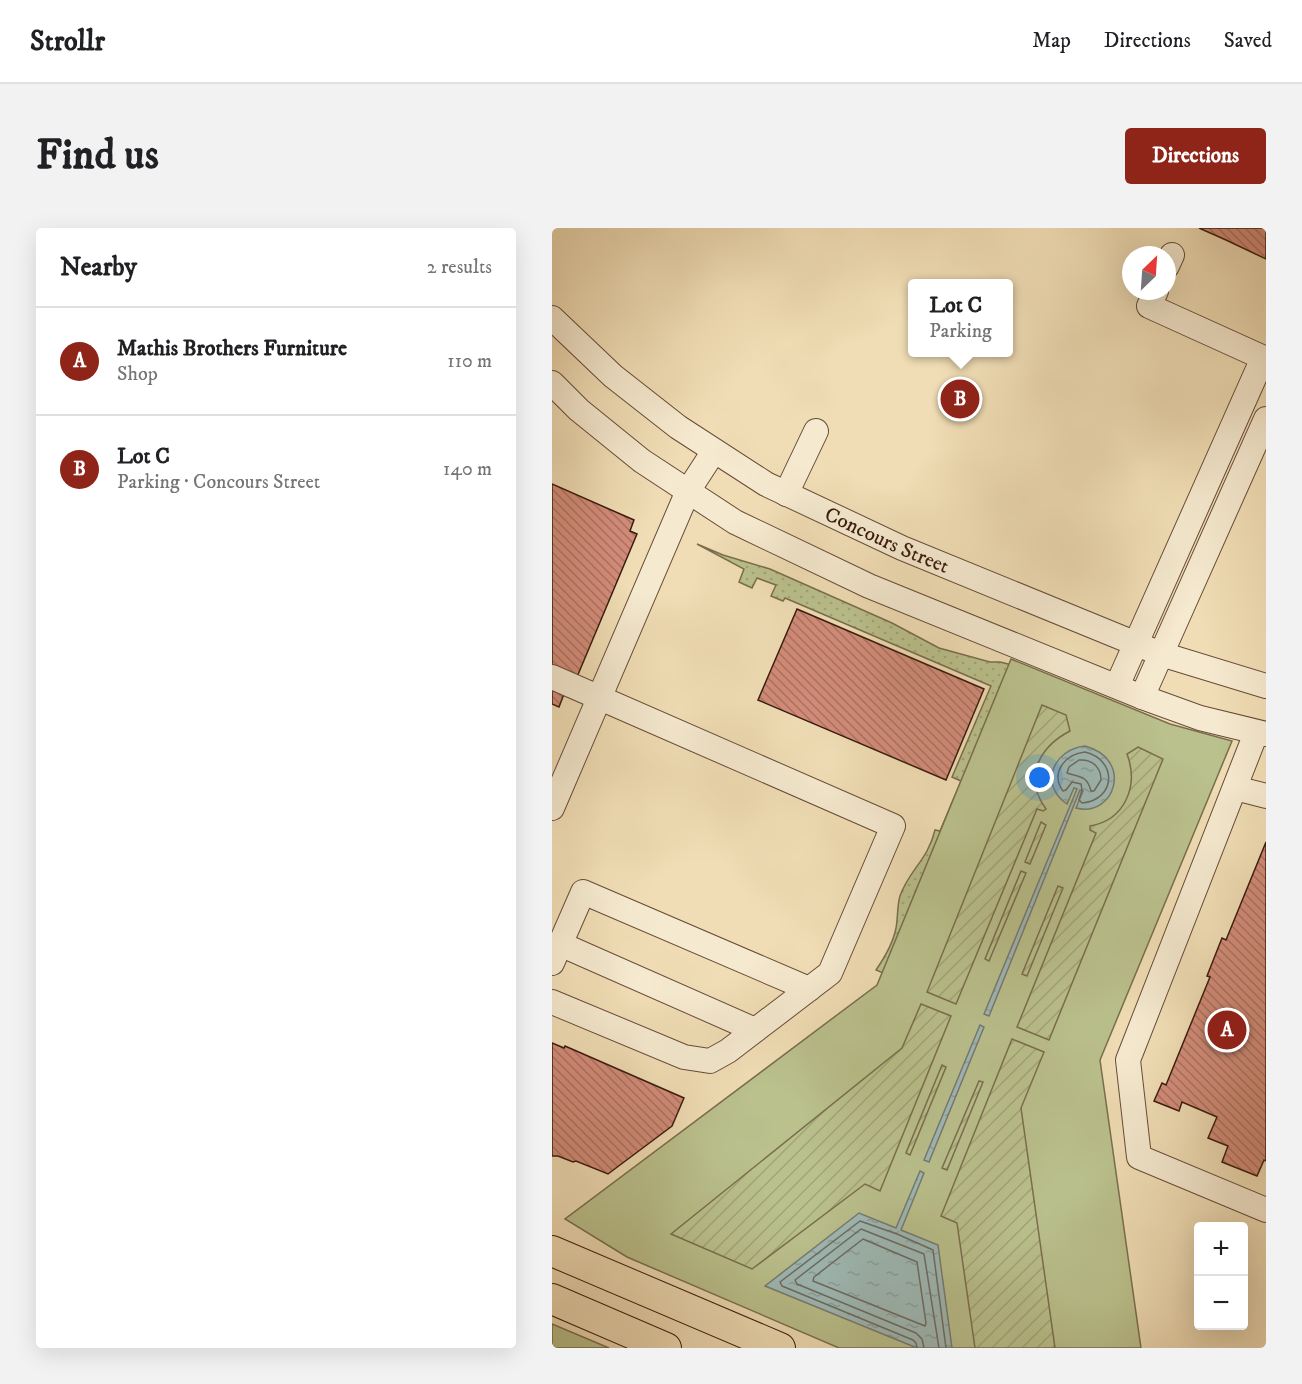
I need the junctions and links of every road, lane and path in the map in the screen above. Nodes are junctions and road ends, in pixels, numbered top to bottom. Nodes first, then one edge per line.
1 (1152, 300) edge
2 (552, 318) edge
3 (1265, 359) edge
4 (552, 383) edge
5 (1266, 418) edge
6 (816, 431) dead end
7 (714, 451) junction
8 (688, 491) junction
9 (786, 494) junction
10 (1135, 643) junction
11 (1161, 654) junction
12 (552, 677) edge
13 (1117, 686) junction
14 (1266, 686) edge
15 (1142, 697) junction
16 (598, 698) junction
17 (1261, 733) edge
18 (1234, 788) junction
19 (1266, 796) edge
20 (552, 808) edge
21 (556, 954) edge
22 (809, 988) junction
23 (552, 1002) edge
24 (754, 1030) junction
25 (1266, 1210) edge
26 (552, 1251) edge
27 (552, 1299) edge
28 (666, 1348) edge
29 (780, 1348) edge

1 - 3 street
2 - 7 street, Concours Street
3 - 10 street
4 - 8 street
5 - 11 street
6 - 9 street
7 - 8 street
7 - 9 street, Concours Street
8 - 13 street
8 - 16 street
9 - 10 street, Concours Street
10 - 11 street, Concours Street
10 - 13 street
11 - 14 street, Concours Street
11 - 15 street
12 - 16 street
13 - 15 street
15 - 17 street
16 - 20 street
16 - 22 street
17 - 18 street
18 - 19 street
18 - 25 street
21 - 22 street
21 - 24 street
22 - 24 street
23 - 24 street
26 - 29 main road
27 - 28 main road

